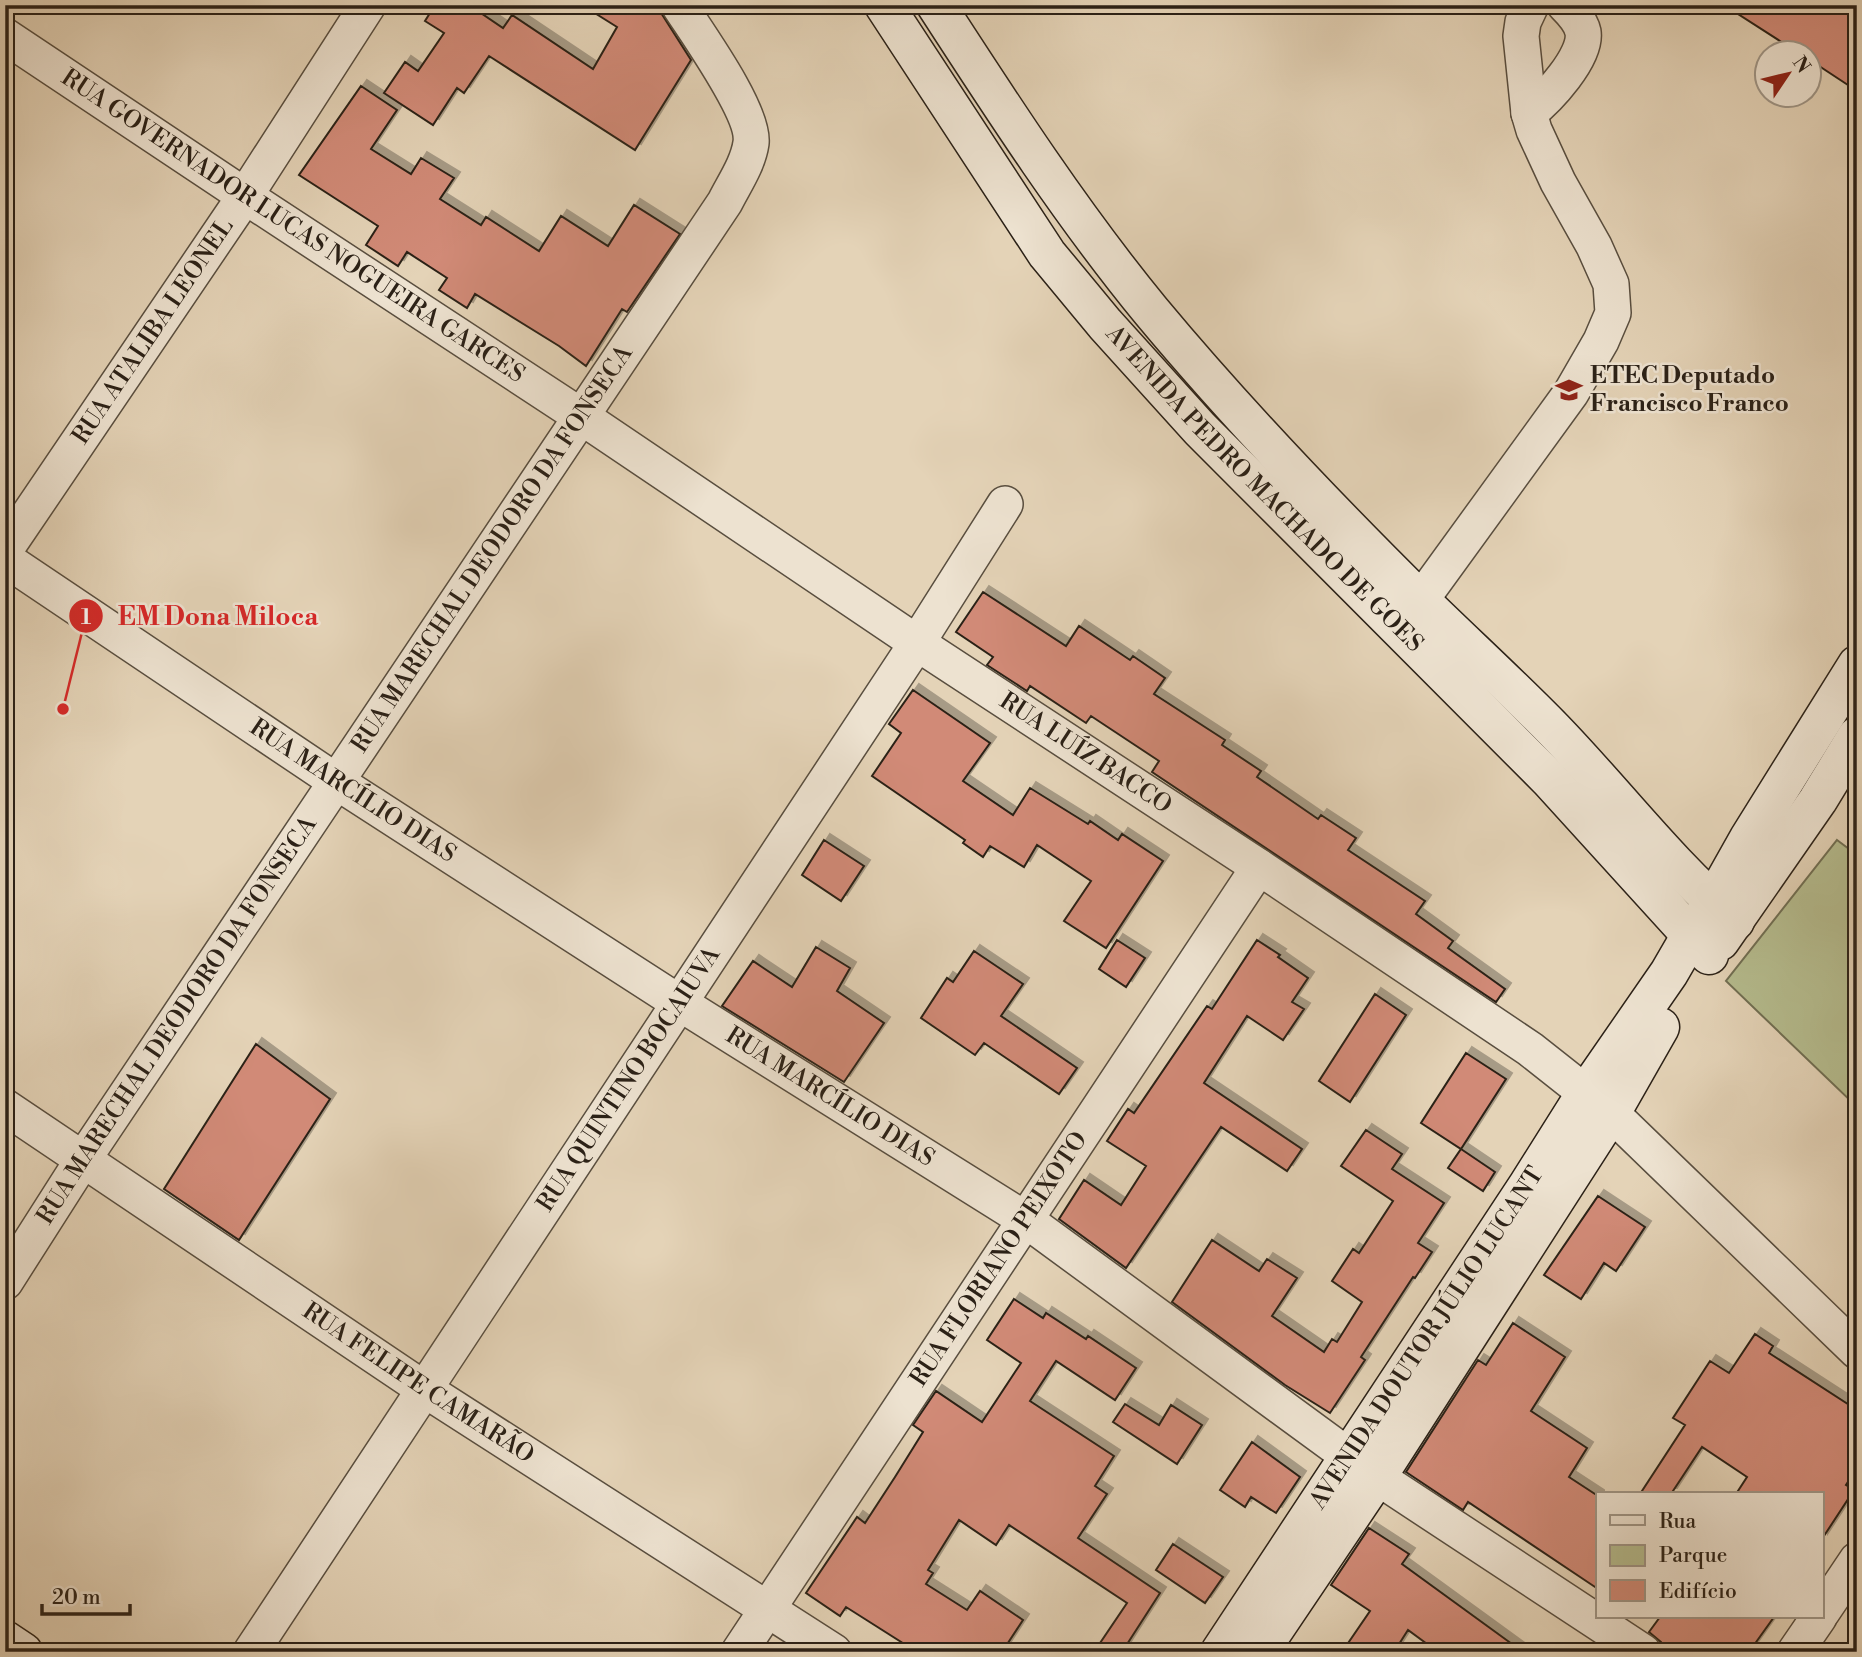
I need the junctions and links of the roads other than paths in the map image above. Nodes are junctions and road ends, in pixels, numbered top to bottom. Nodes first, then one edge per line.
1 (368, 5) edge
2 (679, 5) edge
3 (884, 5) edge
4 (936, 5) edge
5 (1531, 5) edge
6 (1565, 5) edge
7 (5, 36) edge
8 (1530, 113) junction
9 (244, 196) junction
10 (582, 417) junction
11 (1005, 504) dead end
12 (5, 550) edge
13 (5, 559) edge
14 (1420, 601) junction
15 (917, 643) junction
16 (1857, 665) edge
17 (1857, 736) edge
18 (337, 782) junction
19 (1259, 867) junction
20 (1724, 911) junction
21 (1700, 945) junction
22 (678, 1002) junction
23 (1598, 1103) junction
24 (5, 1107) edge
25 (84, 1158) junction
26 (1027, 1220) junction
27 (5, 1282) edge
28 (1857, 1350) edge
29 (424, 1389) junction
30 (1363, 1466) junction
31 (1857, 1560) edge
32 (767, 1608) junction
33 (1824, 1609) edge
34 (1818, 1618) edge
35 (5, 1640) edge
36 (23, 1652) edge
37 (251, 1652) edge
38 (739, 1652) edge
39 (834, 1652) edge
40 (1220, 1652) edge
41 (1259, 1652) edge
42 (1643, 1652) edge
43 (1796, 1652) edge

1 - 9 street, RUA ATALIBA LEONEL
2 - 10 street, RUA MARECHAL DEODORO DA FONSECA
3 - 21 street, AVENIDA PEDRO MACHADO DE GOES
4 - 14 street, AVENIDA PEDRO MACHADO DE GOES
5 - 8 street
6 - 8 street
7 - 9 street, RUA GOVERNADOR LUCAS NOGUEIRA GARCES
8 - 14 street
9 - 10 street, RUA GOVERNADOR LUCAS NOGUEIRA GARCES
9 - 12 street, RUA ATALIBA LEONEL
10 - 15 street, RUA LUÍZ BACCO
10 - 18 street, RUA MARECHAL DEODORO DA FONSECA
11 - 15 street, RUA QUINTINO BOCAIUVA
13 - 18 street, RUA MARCÍLIO DIAS
14 - 20 street, AVENIDA PEDRO MACHADO DE GOES
15 - 19 street, RUA LUÍZ BACCO
15 - 22 street, RUA QUINTINO BOCAIUVA
16 - 20 street
17 - 20 street
18 - 22 street, RUA MARCÍLIO DIAS
18 - 25 street, RUA MARECHAL DEODORO DA FONSECA
19 - 23 street, RUA LUÍZ BACCO
19 - 26 street, RUA FLORIANO PEIXOTO
20 - 21 street, AVENIDA DOUTOR JÚLIO LUCANT
21 - 23 street, AVENIDA DOUTOR JÚLIO LUCANT
22 - 26 street, RUA MARCÍLIO DIAS
22 - 29 street, RUA QUINTINO BOCAIUVA
23 - 28 street, RUA LUÍZ BACCO
23 - 30 street, AVENIDA DOUTOR JÚLIO LUCANT
24 - 25 street, RUA FELIPE CAMARÃO
25 - 27 street, RUA MARECHAL DEODORO DA FONSECA
25 - 29 street, RUA FELIPE CAMARÃO
26 - 30 street, RUA MARCÍLIO DIAS
26 - 32 street, RUA FLORIANO PEIXOTO
29 - 32 street, RUA FELIPE CAMARÃO
29 - 37 street, RUA QUINTINO BOCAIUVA
30 - 40 street, AVENIDA DOUTOR JÚLIO LUCANT
30 - 41 street, AVENIDA DOUTOR JÚLIO LUCANT
30 - 42 street, RUA MARCÍLIO DIAS
31 - 33 street
32 - 38 street, RUA FLORIANO PEIXOTO
32 - 39 street, RUA FELIPE CAMARÃO
34 - 43 street
35 - 36 street

